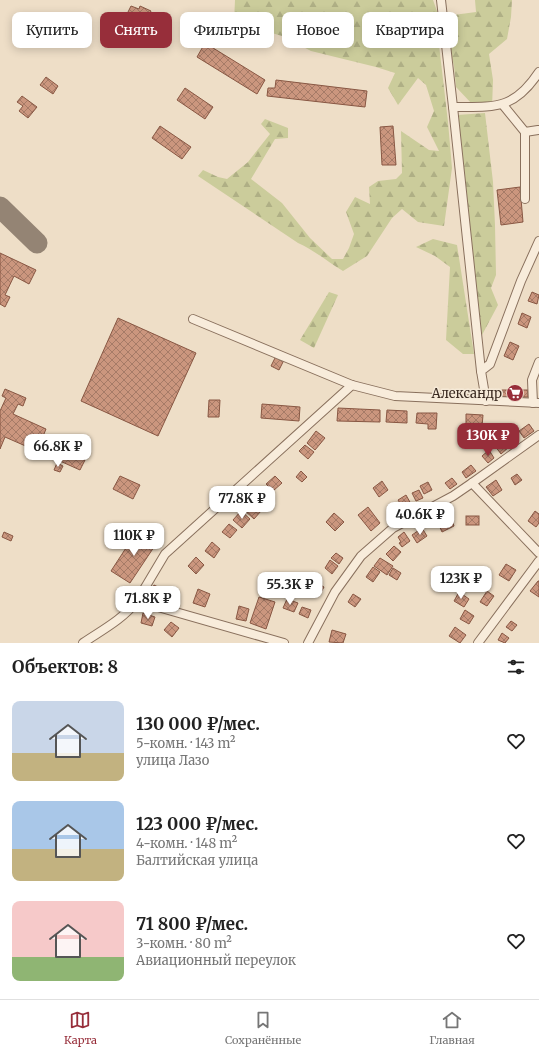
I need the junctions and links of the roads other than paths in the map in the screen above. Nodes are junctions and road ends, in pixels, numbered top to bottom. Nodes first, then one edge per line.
1 (441, 0) edge
2 (539, 72) edge
3 (503, 105) junction
4 (453, 107) junction
5 (538, 130) edge
6 (525, 132) junction
7 (525, 199) dead end
8 (539, 241) edge
9 (193, 319) dead end
10 (539, 362) edge
11 (481, 371) junction
12 (352, 385) junction
13 (486, 401) junction
14 (536, 403) edge
15 (539, 435) edge
16 (472, 484) junction
17 (539, 553) edge
18 (539, 560) edge
19 (137, 601) junction
20 (88, 642) edge
21 (284, 643) edge
22 (308, 643) edge
23 (478, 643) edge

1 - 4 street
2 - 3 street
3 - 4 street
3 - 6 street
4 - 11 street
5 - 6 street
6 - 7 street
8 - 11 street
9 - 12 street
10 - 14 street
11 - 13 street
12 - 13 street
12 - 19 street
13 - 14 street
15 - 16 street
16 - 17 street
16 - 22 street
18 - 23 street
19 - 20 street
19 - 21 street

